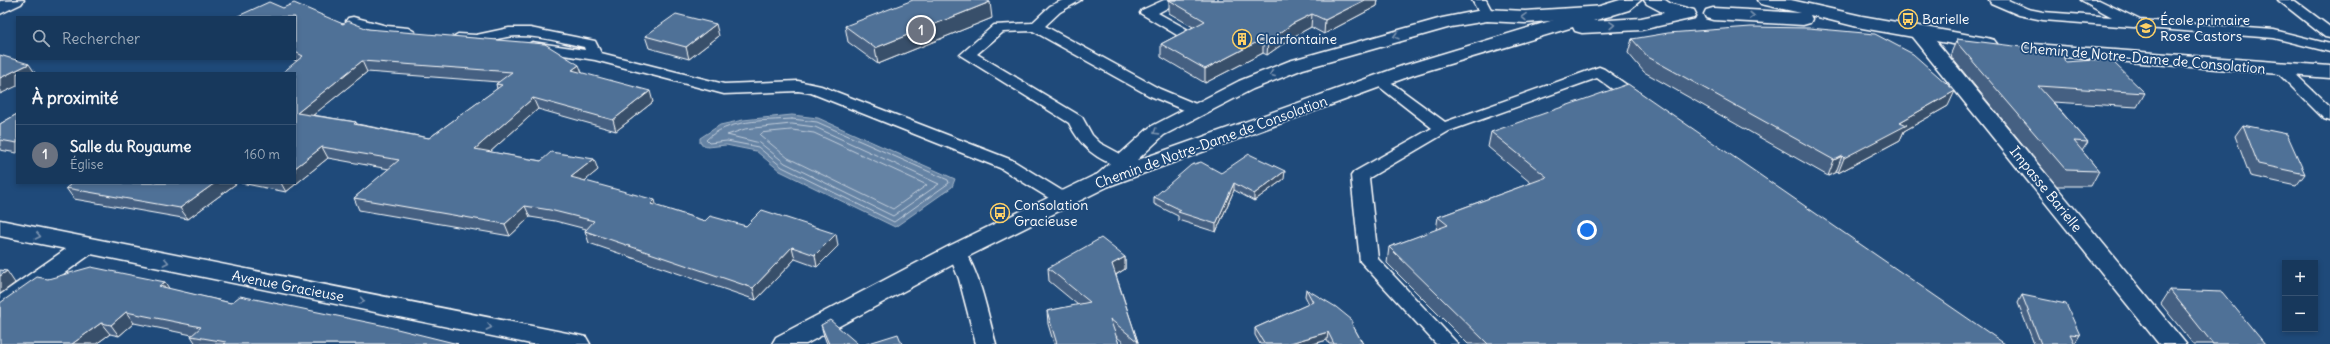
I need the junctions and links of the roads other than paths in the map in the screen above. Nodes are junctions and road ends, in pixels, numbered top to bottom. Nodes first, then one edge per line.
1 (1074, 0) edge
2 (1175, 0) edge
3 (1632, 0) edge
4 (1653, 0) edge
5 (1729, 0) edge
6 (1767, 0) edge
7 (1996, 0) edge
8 (2088, 0) edge
9 (2285, 0) edge
10 (1483, 7) edge
11 (1604, 12) junction
12 (1685, 14) junction
13 (1713, 14) junction
14 (353, 21) edge
15 (1862, 22) junction
16 (2137, 24) junction
17 (1036, 28) junction
18 (1545, 29) junction
19 (1919, 33) junction
20 (424, 34) edge
21 (2330, 34) edge
22 (1186, 35) edge
23 (446, 36) edge
24 (494, 46) edge
25 (2330, 48) edge
26 (595, 56) junction
27 (2281, 68) junction
28 (2330, 72) edge
29 (1380, 80) junction
30 (1651, 109) edge
31 (1197, 110) junction
32 (2330, 116) edge
33 (1443, 128) junction
34 (1122, 162) junction
35 (1101, 181) junction
36 (1063, 199) junction
37 (0, 228) edge
38 (86, 246) junction
39 (957, 252) junction
40 (0, 307) edge
41 (577, 344) edge
42 (785, 344) edge
43 (986, 344) edge
44 (1448, 344) edge
45 (2173, 344) edge

1 - 17 lane
2 - 22 lane
3 - 11 street, Chemin de Notre-Dame de Consolation
4 - 12 street
5 - 13 street
6 - 15 street, Chemin de Notre-Dame de Consolation
7 - 16 lane
8 - 16 lane
9 - 21 lane
11 -> 10 street
10 -> 31 street
11 - 18 street, Chemin de Notre-Dame de Consolation
12 - 13 street, Chemin de Notre-Dame de Consolation
18 -> 12 street, Chemin de Notre-Dame de Consolation
13 -> 15 street, Chemin de Notre-Dame de Consolation
14 - 20 lane
15 - 19 street, Chemin de Notre-Dame de Consolation
16 - 25 lane
17 - 31 lane
17 - 34 lane
18 - 29 street, Chemin de Notre-Dame de Consolation
19 - 27 street, Chemin de Notre-Dame de Consolation
19 - 45 street, Impasse Barielle
23 - 26 lane
24 - 26 lane
26 - 36 lane
27 - 28 street, Chemin de Notre-Dame de Consolation
27 - 32 lane
29 - 33 lane
29 - 35 street, Chemin de Notre-Dame de Consolation
30 - 33 lane
31 -> 34 street
33 - 44 lane
34 - 35 street
35 - 36 street, Chemin de Notre-Dame de Consolation
36 - 39 street, Chemin de Notre-Dame de Consolation
37 -> 38 street, Avenue Gracieuse
38 - 40 street
38 -> 41 street, Avenue Gracieuse
39 - 42 street, Chemin de Notre-Dame de Consolation
39 - 43 lane

